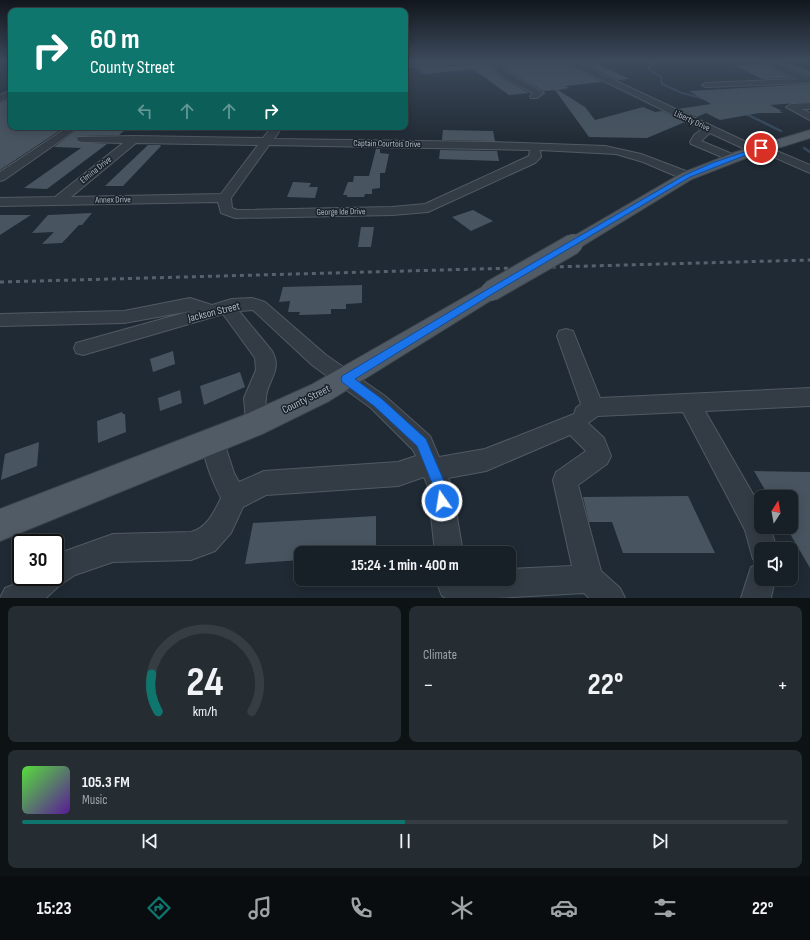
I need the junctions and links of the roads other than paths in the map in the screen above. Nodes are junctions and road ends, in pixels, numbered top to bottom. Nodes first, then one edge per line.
1 (531, 88) edge
2 (623, 88) edge
3 (534, 96) dead end
4 (810, 106) edge
5 (810, 117) edge
6 (709, 129) junction
7 (70, 130) edge
8 (276, 130) edge
9 (169, 131) dead end
10 (810, 134) edge
11 (82, 139) dead end
12 (134, 140) junction
13 (160, 140) junction
14 (268, 142) junction
15 (535, 146) junction
16 (758, 149) junction
17 (733, 158) junction
18 (810, 169) edge
19 (687, 176) junction
20 (0, 177) edge
21 (226, 198) junction
22 (58, 201) junction
23 (0, 202) edge
24 (219, 309) junction
25 (0, 320) edge
26 (566, 336) dead end
27 (83, 348) dead end
28 (346, 379) junction
29 (810, 397) edge
30 (689, 403) junction
31 (593, 407) junction
32 (257, 422) junction
33 (573, 424) junction
34 (213, 440) junction
35 (431, 466) junction
36 (234, 498) junction
37 (0, 525) edge
38 (761, 542) edge
39 (448, 546) edge
40 (64, 566) edge
41 (589, 579) junction
42 (38, 586) edge
43 (759, 586) edge
44 (452, 588) edge
45 (15, 598) edge
46 (610, 598) edge
47 (756, 598) edge

1 - 3 street
2 - 6 street, Liberty Drive
4 - 5 street
6 - 16 street, Liberty Drive
6 - 17 street
7 - 20 street
8 - 14 street
9 - 13 street
10 - 16 main road, County Street
11 - 12 street, Captain Courtois Drive
12 - 13 street, Captain Courtois Drive
12 - 22 street, Elmina Drive
13 - 14 street, Captain Courtois Drive
14 - 15 street, Captain Courtois Drive
14 - 21 street
15 - 19 street, Captain Courtois Drive
15 - 21 street, George Ide Drive
16 - 17 main road, County Street
16 - 18 street, Liberty Drive
17 - 19 main road, County Street
19 - 28 main road, County Street, bridge
21 - 22 street, Annex Drive
22 - 23 street, Annex Drive
24 - 25 street
24 - 27 street, Jackson Street
24 - 28 street, Jackson Street
24 - 32 street
26 - 31 street
28 - 32 main road, County Street
28 - 35 street, Jackson Street
29 - 30 street
30 - 31 street
30 - 38 street
31 - 33 street
32 - 34 main road, County Street
33 - 35 street
33 - 41 street
34 - 36 street
34 - 37 main road, County Street
35 - 36 street
35 - 39 street, Jackson Street
36 - 40 street
41 - 44 street
41 - 46 street
42 - 45 street
43 - 47 street

